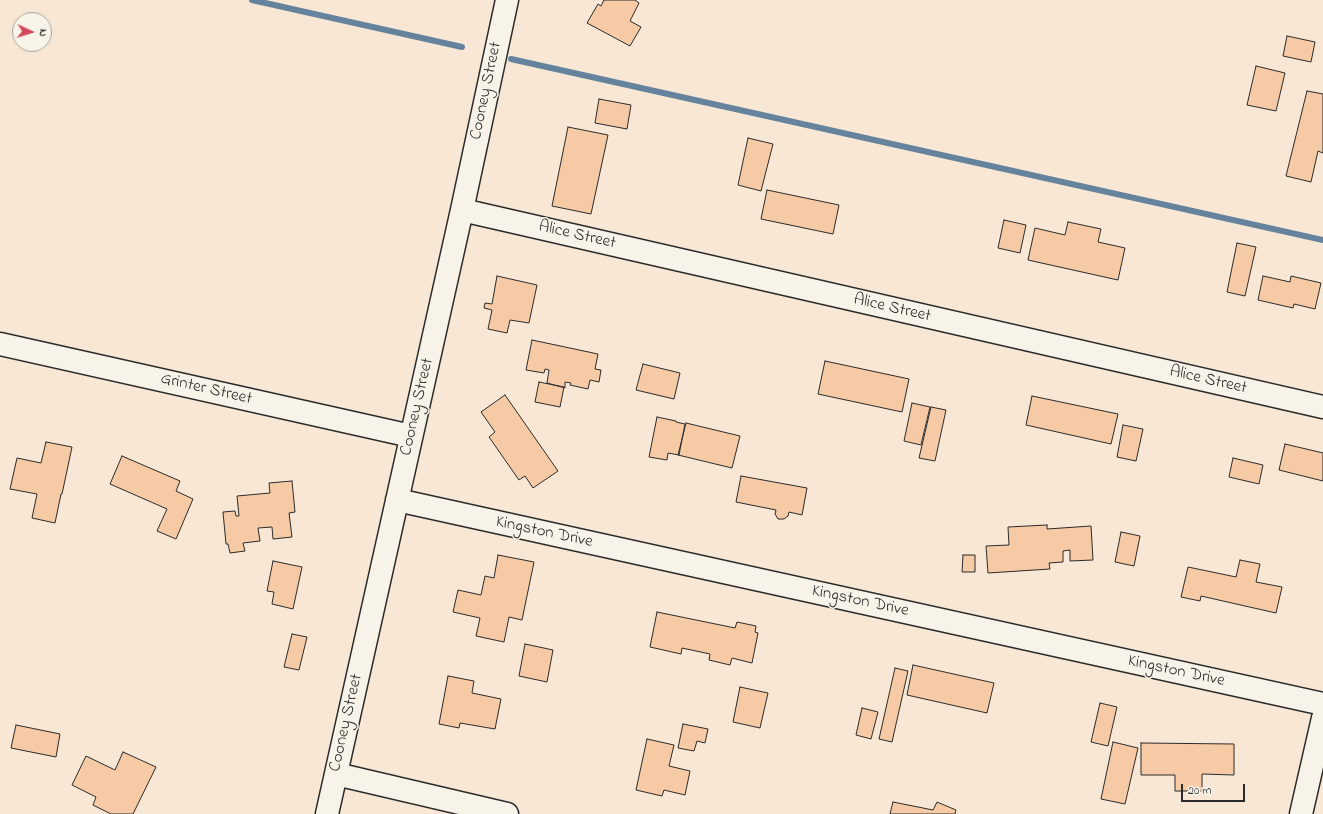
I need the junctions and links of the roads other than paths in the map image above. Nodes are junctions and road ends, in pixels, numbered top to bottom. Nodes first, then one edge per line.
1 (507, 0) edge
2 (462, 210) junction
3 (0, 344) edge
4 (1323, 408) edge
5 (412, 436) junction
6 (397, 500) junction
7 (1323, 704) edge
8 (1323, 718) edge
9 (1317, 769) edge
10 (336, 774) junction
11 (327, 814) edge
12 (507, 814) edge
13 (1301, 814) edge

1 - 2 street, Cooney Street
2 - 4 street, Alice Street
2 - 5 street, Cooney Street
3 - 5 street, Grinter Street
5 - 6 street, Cooney Street
6 - 7 street, Kingston Drive
6 - 10 street, Cooney Street
8 - 9 street
9 - 13 street
10 - 11 street, Cooney Street
10 - 12 street

